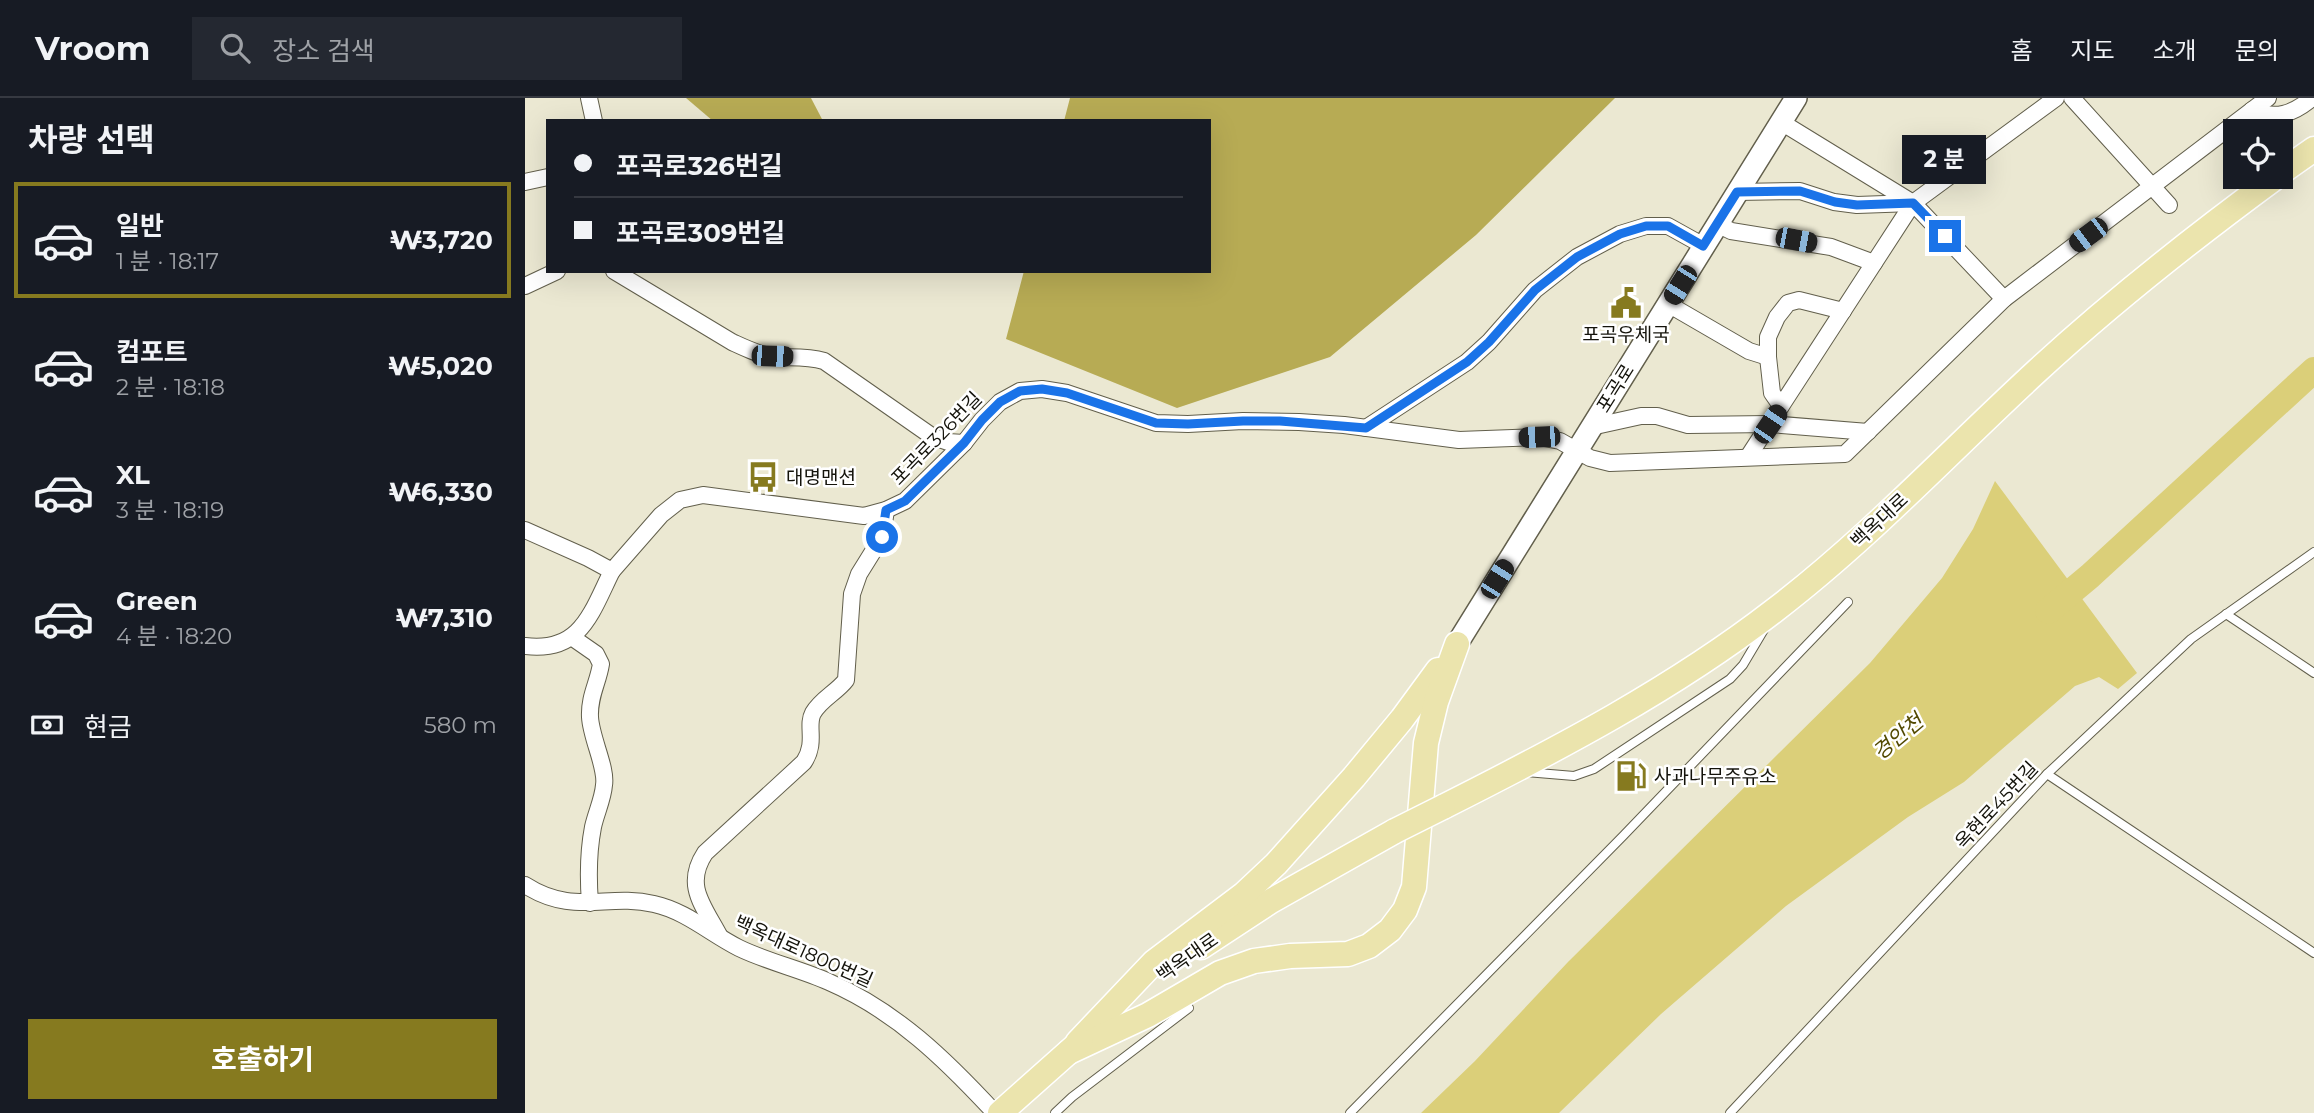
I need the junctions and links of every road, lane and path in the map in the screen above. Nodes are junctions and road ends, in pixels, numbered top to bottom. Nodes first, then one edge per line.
1 (589, 98) edge
2 (1796, 98) edge
3 (2056, 98) edge
4 (2072, 98) edge
5 (2268, 98) edge
6 (2312, 98) edge
7 (2247, 107) edge
8 (594, 119) edge
9 (1781, 122) junction
10 (2314, 149) edge
11 (2293, 164) edge
12 (546, 177) edge
13 (525, 182) edge
14 (2151, 187) junction
15 (2260, 189) edge
16 (1737, 192) junction
17 (1913, 203) junction
18 (2169, 205) dead end
19 (1717, 224) junction
20 (1703, 246) junction
21 (1874, 263) junction
22 (553, 273) edge
23 (617, 273) edge
24 (525, 286) edge
25 (2004, 299) junction
26 (1668, 304) junction
27 (1843, 311) junction
28 (1769, 357) junction
29 (1781, 407) junction
30 (1770, 424) junction
31 (1591, 427) junction
32 (1366, 428) junction
33 (1868, 432) junction
34 (964, 443) junction
35 (1576, 450) junction
36 (1748, 457) junction
37 (886, 510) junction
38 (525, 530) edge
39 (2314, 552) edge
40 (612, 571) junction
41 (1848, 602) dead end
42 (1775, 610) junction
43 (2226, 614) junction
44 (573, 638) junction
45 (1457, 644) junction
46 (525, 646) edge
47 (2314, 673) edge
48 (1512, 772) junction
49 (2047, 774) junction
50 (525, 885) edge
51 (590, 903) junction
52 (720, 937) junction
53 (2314, 953) edge
54 (1189, 1008) dead end
55 (1069, 1052) junction
56 (997, 1113) edge
57 (1055, 1113) edge
58 (1350, 1113) edge
59 (1730, 1113) edge

1 - 8 street
2 - 9 street, 포곡로
3 - 17 street
4 - 14 street
5 - 7 street, 포곡로326번길
6 - 7 street
7 - 14 street, 포곡로326번길
9 - 16 street, 포곡로
9 - 17 street
10 - 11 main road
12 - 13 street
14 - 18 street
14 - 25 street, 포곡로326번길
15 - 42 main road, 백옥대로
16 - 17 street
16 - 19 street, 포곡로
17 - 21 street
17 - 25 street
19 - 20 street, 포곡로
19 - 21 street
20 - 26 street, 포곡로
20 - 32 street
21 - 27 street
22 - 24 street
23 - 34 street
25 - 33 street, 포곡로326번길
26 - 28 street
26 - 31 street, 포곡로
27 - 28 street
27 - 29 street
28 - 29 street
29 - 30 street
30 - 31 street
30 - 33 street
30 - 36 street
31 - 35 street, 포곡로
32 - 34 street, 포곡로326번길
32 - 35 street, 포곡로326번길
33 - 36 street, 포곡로326번길
34 - 37 street, 포곡로326번길
35 - 36 street, 포곡로326번길
35 - 45 street, 포곡로
37 - 40 street, 포곡로326번길
37 - 52 street
38 - 40 street
39 - 43 lane, 옥현로45번길
40 - 44 street
41 - 58 lane
42 - 48 main road, 백옥대로
42 - 48 lane
43 - 47 lane
43 - 49 lane, 옥현로45번길
44 - 46 street
44 - 51 street
45 - 55 main road
45 - 55 main road
48 - 55 main road, 백옥대로, bridge
49 - 53 lane
49 - 59 lane, 옥현로45번길
50 - 51 street, 백옥대로1800번길
51 - 52 street, 백옥대로1800번길
52 - 56 street, 백옥대로1800번길
54 - 57 lane
55 - 56 main road, 백옥대로

